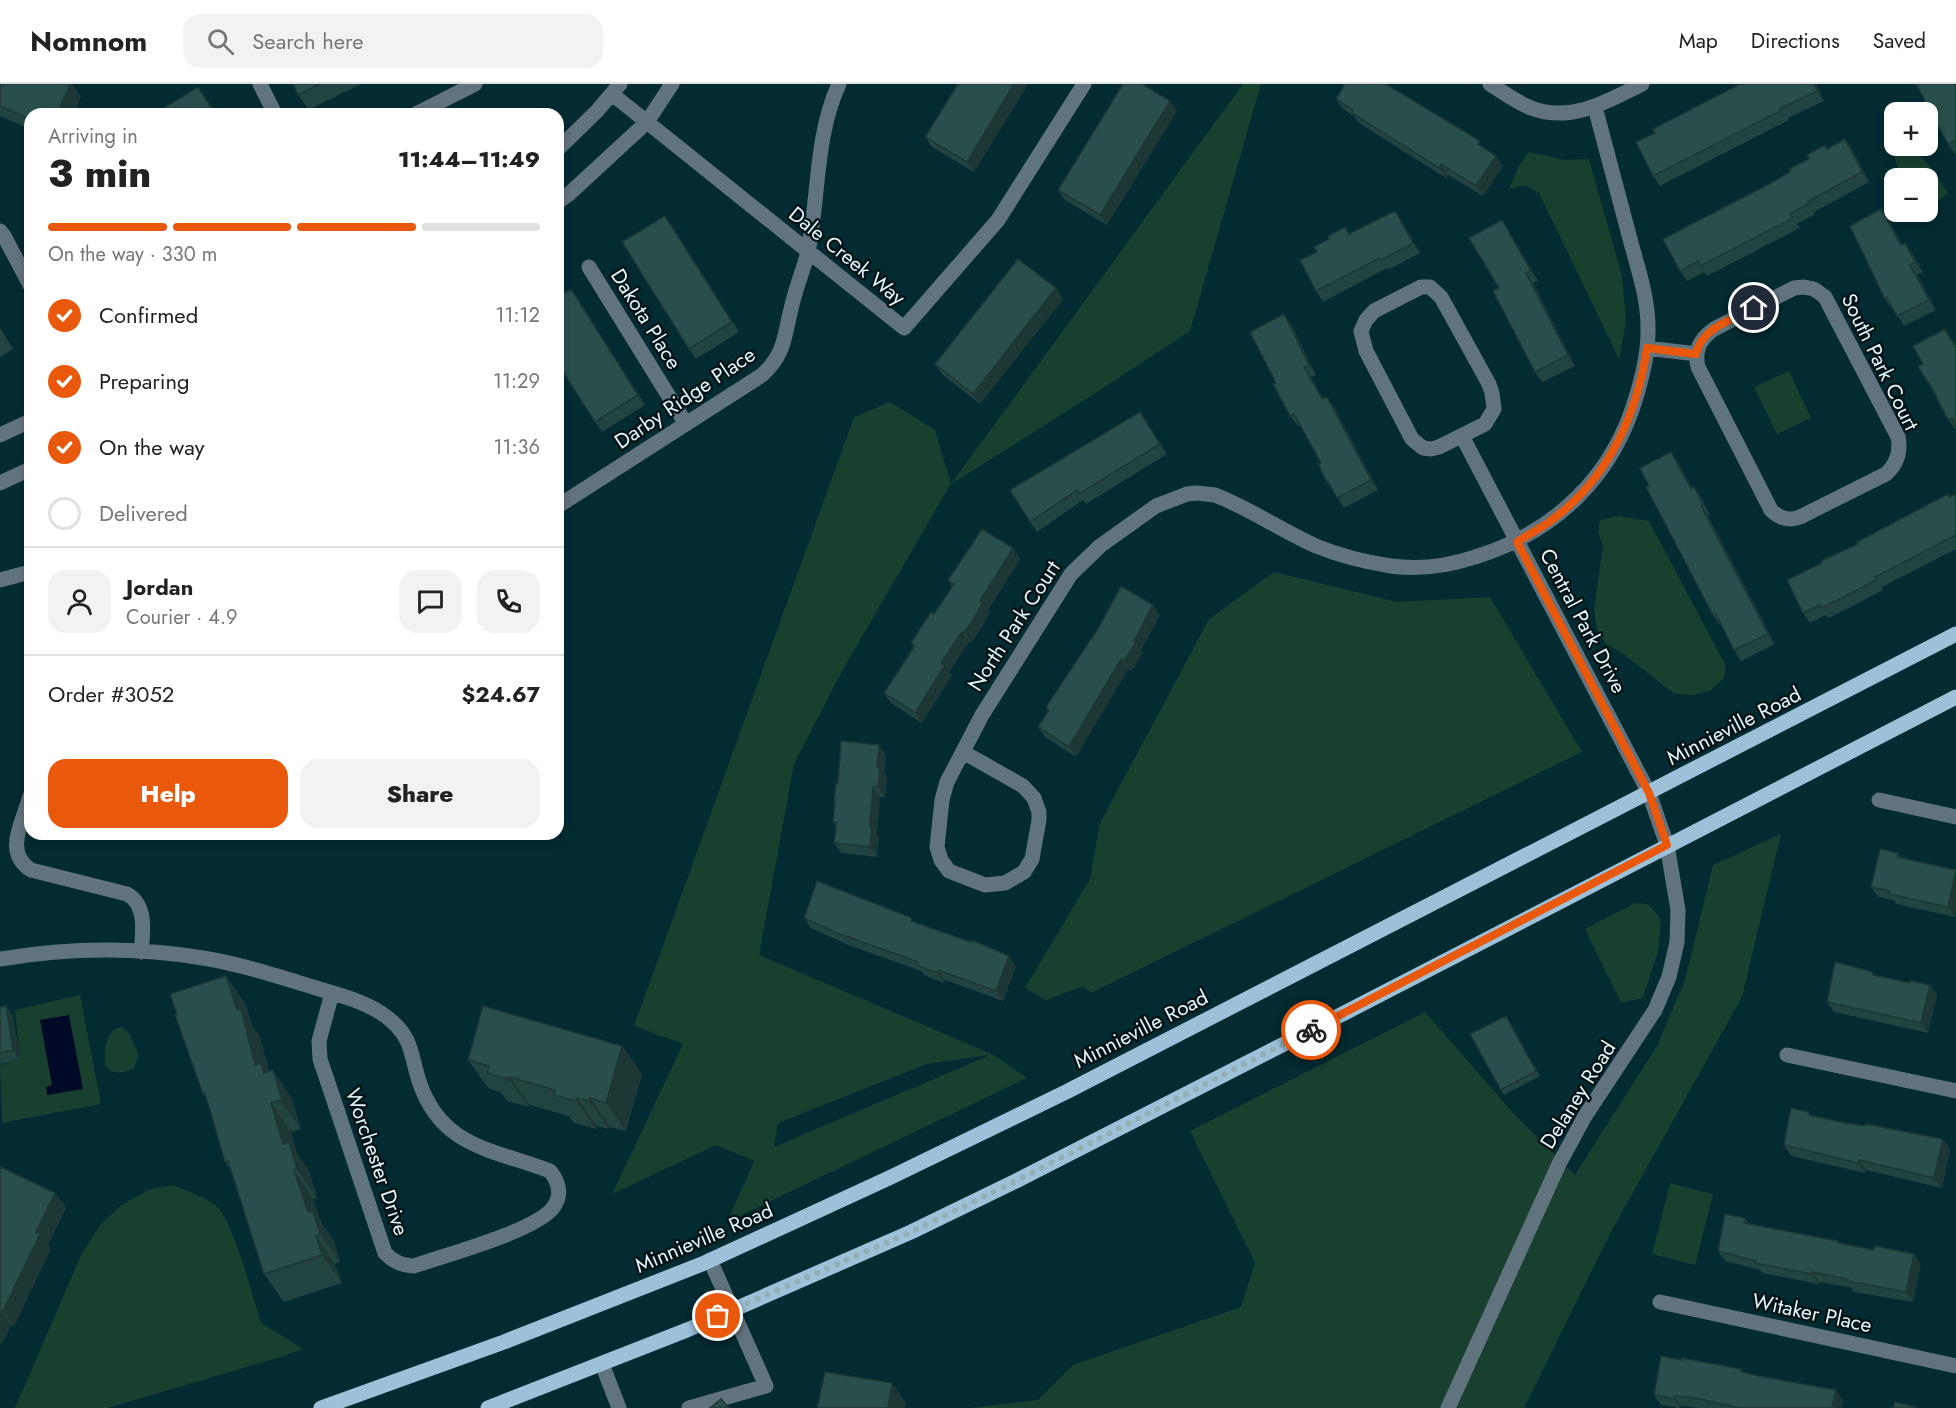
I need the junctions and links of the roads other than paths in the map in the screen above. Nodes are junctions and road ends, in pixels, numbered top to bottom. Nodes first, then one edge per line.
1 (260, 84) edge
2 (475, 84) edge
3 (672, 84) edge
4 (839, 84) edge
5 (1084, 84) edge
6 (1490, 84) edge
7 (1642, 84) edge
8 (616, 89) edge
9 (1595, 107) junction
10 (272, 108) edge
11 (428, 108) edge
12 (647, 122) junction
13 (564, 143) edge
14 (564, 197) edge
15 (0, 231) edge
16 (808, 251) junction
17 (589, 267) dead end
18 (24, 274) edge
19 (1647, 348) junction
20 (1696, 354) junction
21 (24, 424) edge
22 (686, 424) junction
23 (0, 435) edge
24 (1462, 436) junction
25 (24, 472) edge
26 (0, 483) edge
27 (564, 502) edge
28 (1517, 542) junction
29 (24, 574) edge
30 (0, 580) edge
31 (1956, 634) edge
32 (1956, 697) edge
33 (963, 753) junction
34 (1649, 793) junction
35 (1879, 800) dead end
36 (24, 816) edge
37 (1956, 817) edge
38 (1667, 845) junction
39 (141, 952) junction
40 (0, 959) edge
41 (332, 993) junction
42 (1786, 1055) dead end
43 (1956, 1091) edge
44 (710, 1260) junction
45 (1660, 1302) dead end
46 (733, 1310) junction
47 (602, 1364) junction
48 (1956, 1366) edge
49 (321, 1408) edge
50 (488, 1408) edge
51 (619, 1408) edge
52 (689, 1408) edge
53 (1448, 1408) edge

1 - 10 street
2 - 11 street
3 - 12 street
4 - 16 street, Darby Ridge Place
5 - 16 street, Dale Creek Way
6 - 9 street
7 - 9 street
8 - 12 street, Dale Creek Way
8 - 13 street
9 - 19 street
12 - 14 street
12 - 16 street, Dale Creek Way
15 - 18 street
16 - 22 street, Darby Ridge Place
17 - 22 street, Dakota Place
19 - 20 street
19 - 28 street
20 - 20 street, South Park Court
21 - 23 street
22 - 27 street, Darby Ridge Place
24 - 24 street
24 - 28 street, Central Park Drive
25 - 26 street
28 - 33 street, North Park Court
28 - 34 street, Central Park Drive
29 - 30 street
31 - 34 main road, Minnieville Road
32 - 38 main road
33 - 33 street, North Park Court
34 - 38 street, Delaney Road
34 - 44 main road, Minnieville Road
35 - 37 street
36 - 39 street
38 - 46 main road
38 - 53 street, Delaney Road
39 - 40 street, Worchester Drive
39 - 41 street, Worchester Drive
41 - 41 street, Worchester Drive
42 - 43 street
44 - 46 street
44 - 49 main road, Minnieville Road
45 - 48 street, Witaker Place
46 - 47 main road
46 - 52 street
47 - 50 main road
47 - 51 street

